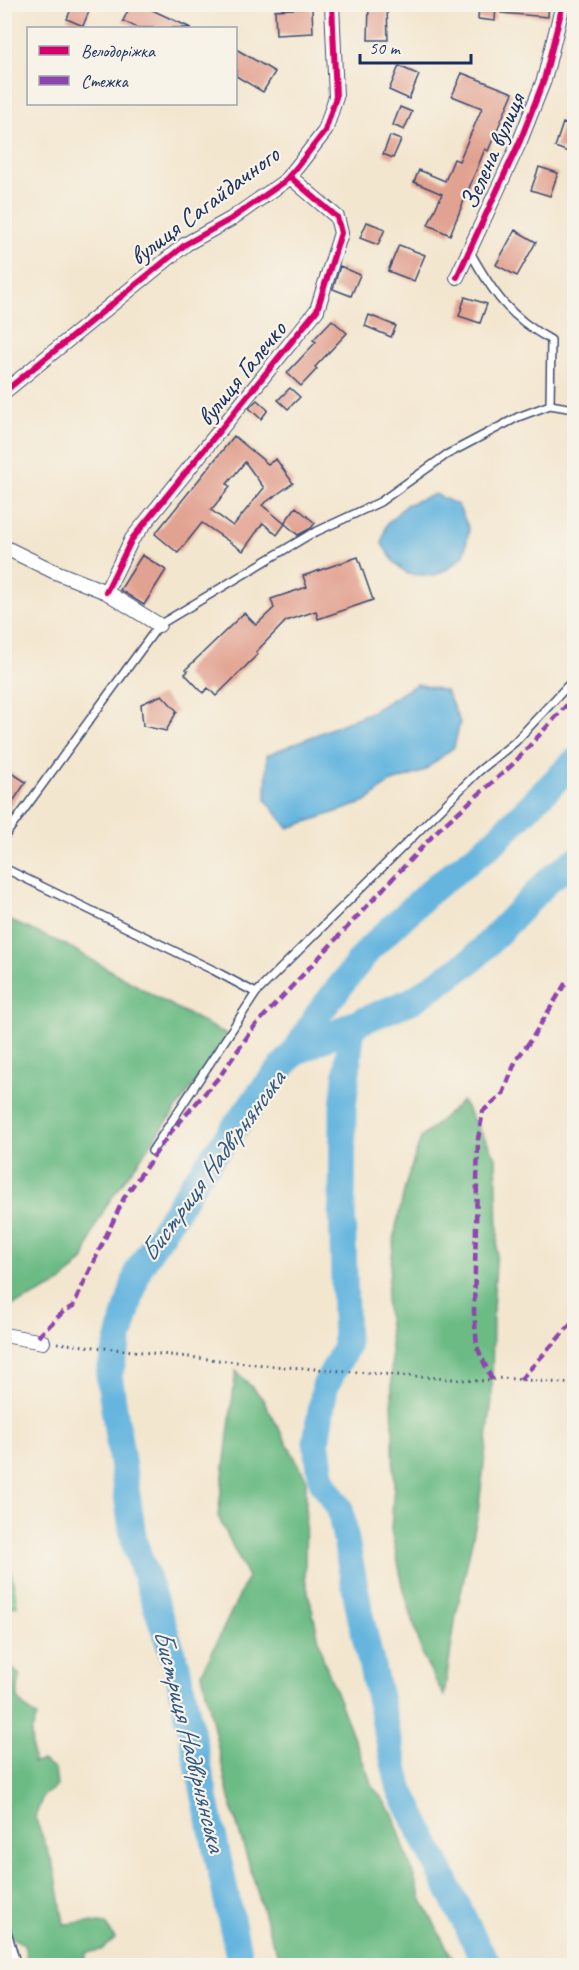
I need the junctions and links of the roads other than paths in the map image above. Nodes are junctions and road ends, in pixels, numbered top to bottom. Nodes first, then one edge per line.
1 (332, 4) edge
2 (563, 4) edge
3 (289, 176) junction
4 (469, 249) junction
5 (457, 277) dead end
6 (4, 392) edge
7 (550, 405) junction
8 (574, 409) edge
9 (4, 547) edge
10 (106, 592) junction
11 (159, 624) junction
12 (574, 679) edge
13 (4, 837) edge
14 (4, 868) edge
15 (256, 993) junction
16 (152, 1151) dead end
17 (4, 1335) edge
18 (43, 1342) road end
19 (4, 1921) edge
20 (17, 1965) edge

1 - 3 street, вулиця Сагайдачного
2 - 4 street, Зелена вулиця
3 - 6 street, вулиця Сагайдачного
3 - 10 street, вулиця Галечко
4 - 5 street, Зелена вулиця
4 - 7 lane
7 - 8 lane
7 - 11 lane
9 - 10 street
10 - 11 street
11 - 13 lane
12 - 15 lane
14 - 15 lane
15 - 16 lane
17 - 18 street
19 - 20 lane

